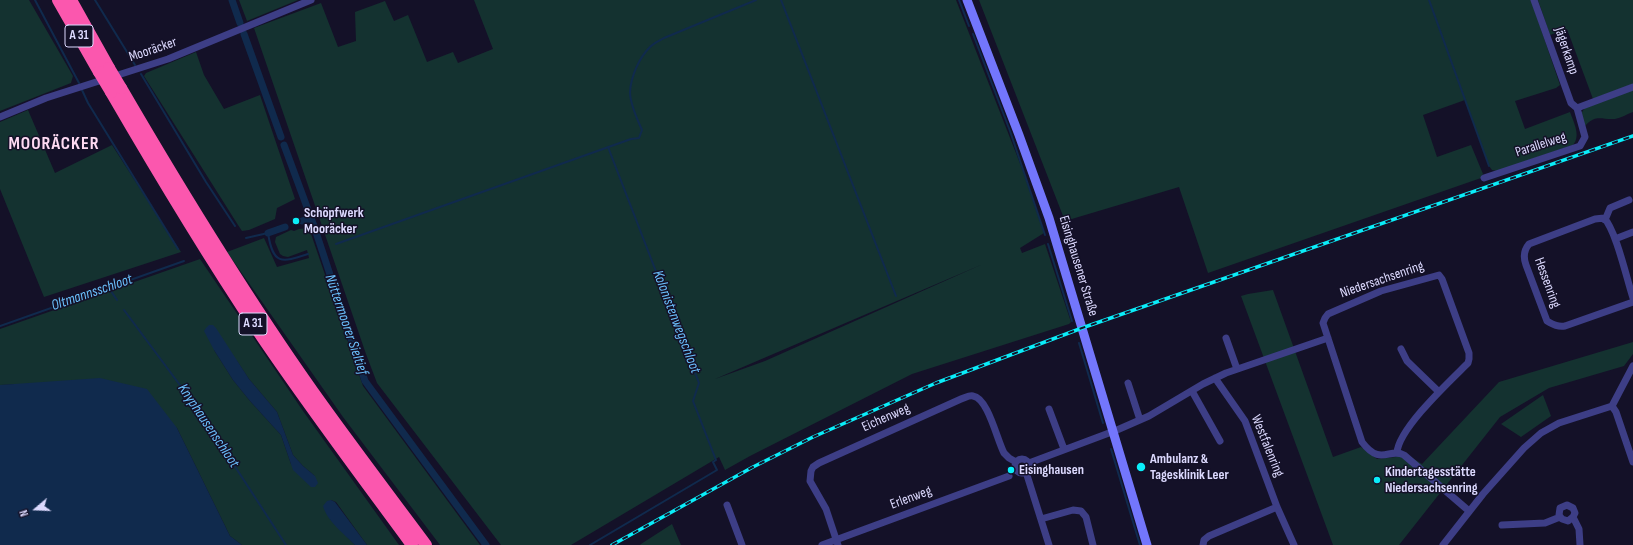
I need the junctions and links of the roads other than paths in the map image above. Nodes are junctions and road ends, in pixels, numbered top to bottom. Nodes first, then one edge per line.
1 (58, 0) edge
2 (71, 0) edge
3 (311, 0) edge
4 (966, 0) edge
5 (1534, 0) edge
6 (104, 70) junction
7 (1633, 87) edge
8 (116, 90) junction
9 (1577, 108) junction
10 (0, 117) edge
11 (1484, 178) dead end
12 (1629, 200) dead end
13 (1604, 219) junction
14 (1633, 232) edge
15 (1615, 239) junction
16 (1633, 298) edge
17 (1633, 302) edge
18 (1226, 338) dead end
19 (1328, 338) junction
20 (1401, 349) dead end
21 (1633, 366) edge
22 (1237, 369) junction
23 (1215, 378) junction
24 (1128, 383) dead end
25 (1192, 391) junction
26 (1439, 392) junction
27 (1612, 406) junction
28 (1049, 409) dead end
29 (1140, 420) junction
30 (1112, 432) junction
31 (1220, 441) dead end
32 (1064, 449) junction
33 (1397, 453) junction
34 (1016, 462) junction
35 (1633, 462) edge
36 (1028, 463) junction
37 (1026, 472) junction
38 (1008, 476) dead end
39 (727, 505) dead end
40 (1277, 508) junction
41 (1469, 511) junction
42 (1560, 517) junction
43 (1573, 517) junction
44 (1041, 519) junction
45 (1502, 525) dead end
46 (838, 542) edge
47 (412, 545) edge
48 (426, 545) edge
49 (742, 545) edge
50 (822, 545) edge
51 (1049, 545) edge
52 (1093, 545) edge
53 (1147, 545) edge
54 (1203, 545) edge
55 (1294, 545) edge
56 (1443, 545) edge
57 (1580, 545) edge

1 - 6 highway, A 31
2 - 6 highway, A 31
3 - 10 street, Mooräcker
4 - 30 street, Eisinghausener Straße
5 - 9 street, Jägerkamp
6 - 8 highway, A 31, bridge
7 - 9 street
8 - 47 highway, A 31
8 - 48 highway, A 31
9 - 11 street, Parallelweg
12 - 13 street
13 - 15 street
13 - 17 street, Hessenring
14 - 15 street
15 - 16 street
18 - 22 street
19 - 22 street
19 - 26 street, Niedersachsenring
19 - 33 street, Niedersachsenring
20 - 26 street
21 - 27 street
22 - 23 street
23 - 25 street
23 - 40 street, Westfalenring
24 - 29 street
25 - 29 street
25 - 31 street
26 - 33 street, Niedersachsenring
27 - 35 street
27 - 41 street
28 - 32 street
29 - 30 street
30 - 32 street
30 - 53 street, Eisinghausener Straße
32 - 36 street
33 - 41 street
34 - 36 street
34 - 37 street
34 - 46 street, Eichenweg
36 - 37 street
37 - 44 street
38 - 46 street, Erlenweg
39 - 49 street
40 - 54 street
40 - 55 street, Westfalenring
41 - 56 street
42 - 43 street
42 - 43 street
42 - 45 street
43 - 57 street
44 - 51 street
44 - 52 street
46 - 50 street, Erlenweg

